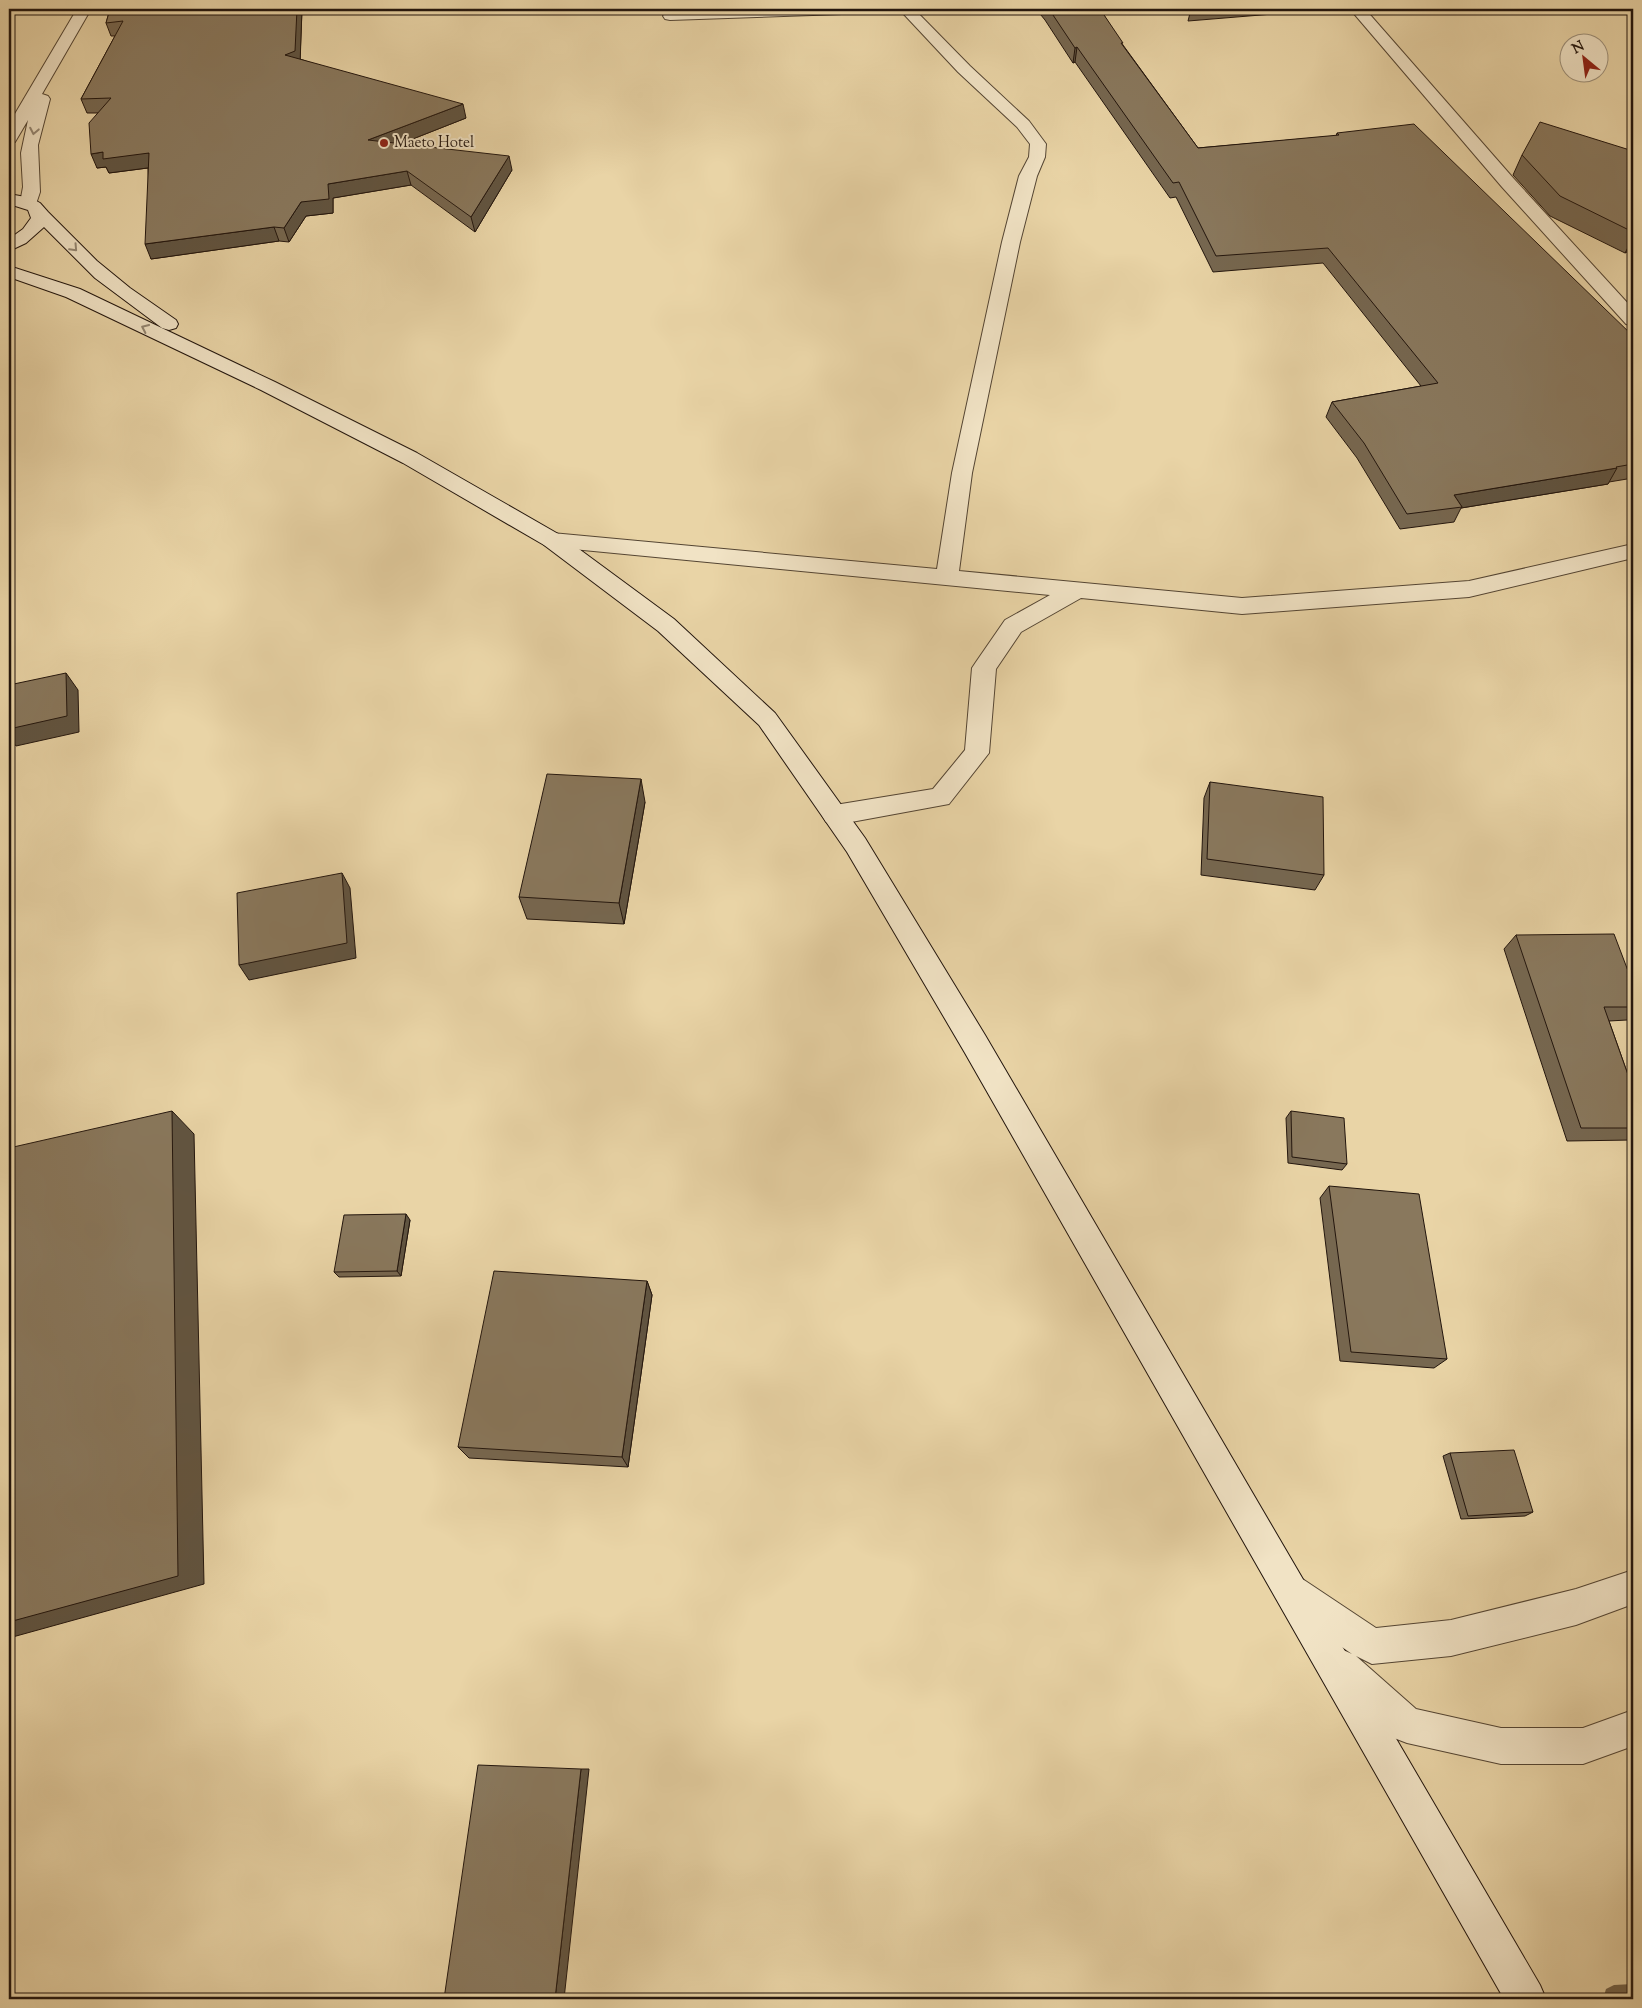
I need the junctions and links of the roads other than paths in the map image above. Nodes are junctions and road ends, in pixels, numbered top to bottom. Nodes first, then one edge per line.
1 (84, 9) edge
2 (871, 9) edge
3 (906, 9) edge
4 (1357, 9) edge
5 (670, 16) dead end
6 (52, 67) junction
7 (9, 138) edge
8 (9, 199) edge
9 (34, 209) junction
10 (9, 246) edge
11 (9, 271) edge
12 (1633, 320) edge
13 (268, 386) junction
14 (552, 540) junction
15 (1633, 551) edge
16 (948, 577) junction
17 (1078, 590) junction
18 (835, 815) junction
19 (1633, 1587) edge
20 (1290, 1592) junction
21 (1327, 1655) junction
22 (1633, 1728) edge
23 (1526, 1999) edge

1 - 6 street
2 - 5 street
3 - 16 street
4 - 12 street
6 - 7 street
6 -> 9 street
8 - 9 street
9 - 10 street
9 -> 13 street
13 -> 11 street
13 - 14 street
14 - 16 street
14 - 18 street
15 - 17 street
16 - 17 street
17 - 18 street
18 - 20 street
19 - 20 street
20 - 21 street
21 - 22 street
21 - 23 street

